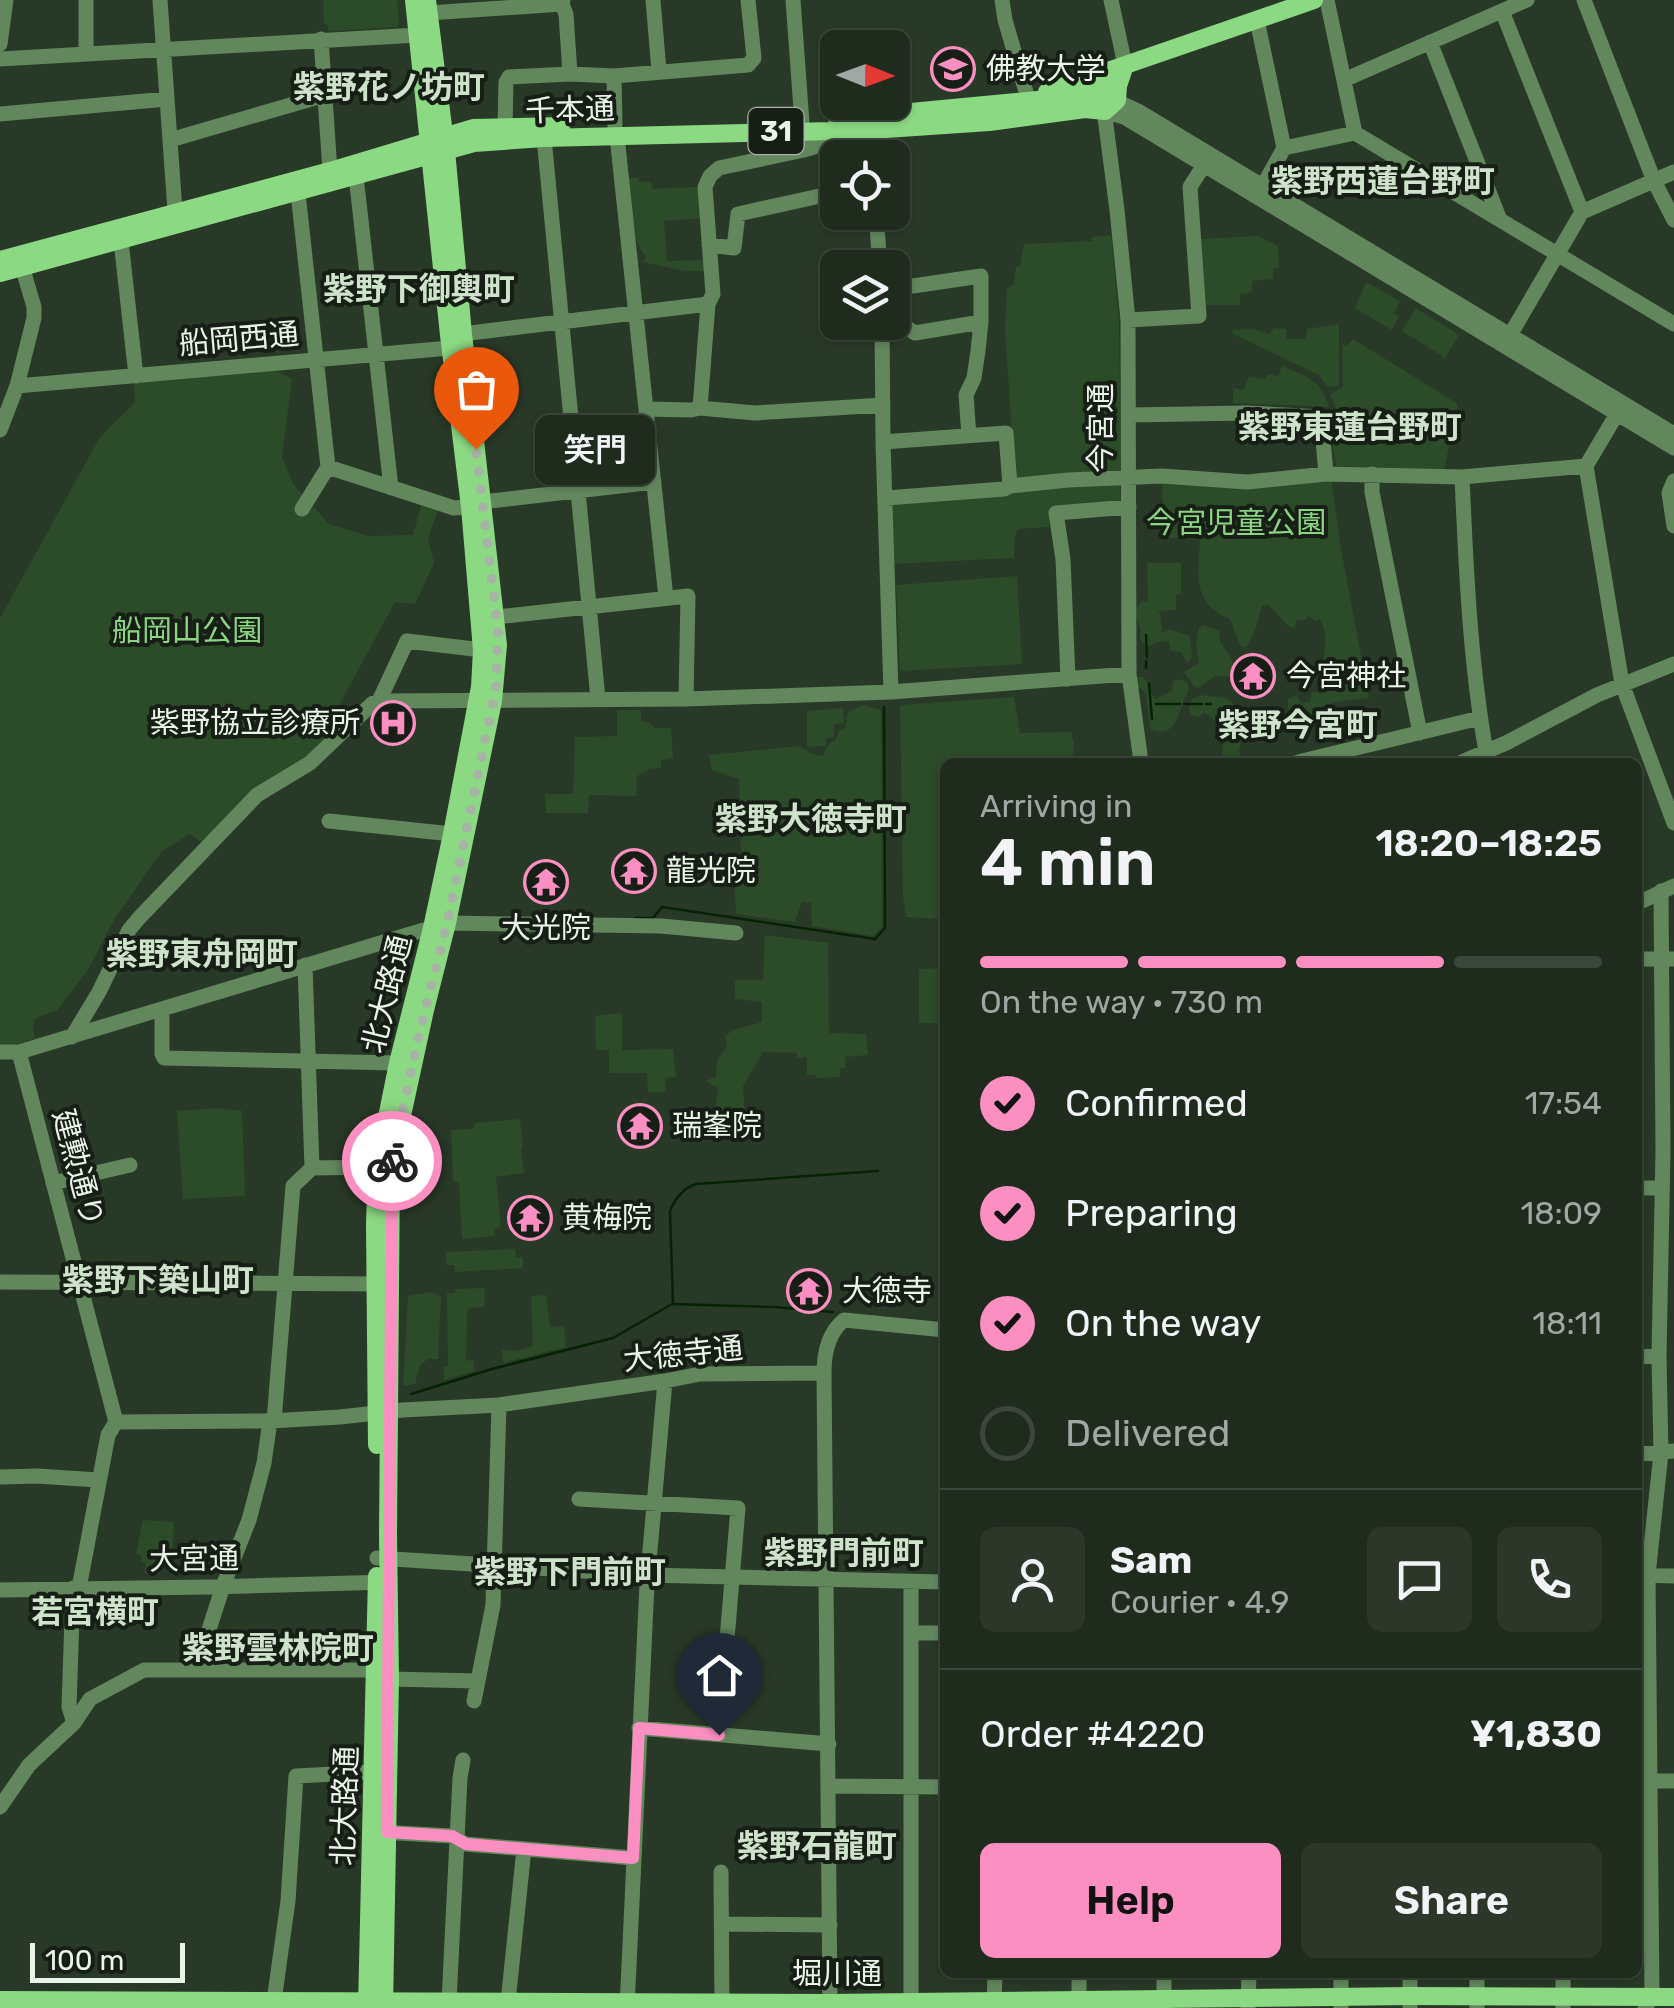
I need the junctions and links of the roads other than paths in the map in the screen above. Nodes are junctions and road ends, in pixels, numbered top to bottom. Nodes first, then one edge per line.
1 (6, 0) edge
2 (86, 0) edge
3 (160, 0) edge
4 (652, 0) edge
5 (748, 0) edge
6 (792, 0) edge
7 (1002, 0) edge
8 (1111, 0) edge
9 (1314, 0) edge
10 (1328, 0) edge
11 (1527, 0) edge
12 (1584, 0) edge
13 (562, 2) edge
14 (424, 4) edge
15 (1502, 11) junction
16 (1257, 20) junction
17 (418, 35) junction
18 (321, 39) junction
19 (1430, 42) junction
20 (0, 44) edge
21 (164, 48) junction
22 (86, 53) junction
23 (0, 59) edge
24 (1120, 67) junction
25 (658, 71) junction
26 (570, 74) junction
27 (614, 76) junction
28 (1344, 80) junction
29 (325, 95) junction
30 (167, 99) junction
31 (1107, 102) junction
32 (1029, 109) junction
33 (0, 114) edge
34 (871, 123) junction
35 (802, 125) junction
36 (504, 126) junction
37 (616, 131) junction
38 (1355, 133) junction
39 (544, 138) junction
40 (170, 140) junction
41 (872, 140) edge
42 (437, 145) junction
43 (1284, 148) junction
44 (804, 150) junction
45 (1207, 160) junction
46 (330, 171) junction
47 (1674, 172) edge
48 (356, 176) junction
49 (1654, 181) junction
50 (1260, 192) junction
51 (298, 193) junction
52 (820, 196) edge
53 (1582, 212) junction
54 (179, 218) junction
55 (1500, 220) junction
56 (1674, 220) edge
57 (121, 241) junction
58 (709, 245) junction
59 (1558, 254) junction
60 (13, 260) edge
61 (0, 272) edge
62 (910, 286) edge
63 (708, 304) junction
64 (635, 312) junction
65 (1128, 320) junction
66 (562, 321) junction
67 (982, 322) junction
68 (1674, 324) edge
69 (910, 330) edge
70 (882, 340) edge
71 (1507, 340) junction
72 (457, 341) junction
73 (376, 354) junction
74 (316, 360) junction
75 (136, 376) junction
76 (17, 386) junction
77 (883, 405) junction
78 (700, 408) junction
79 (646, 409) junction
80 (1621, 409) junction
81 (1128, 416) junction
82 (0, 430) edge
83 (1674, 434) edge
84 (969, 436) junction
85 (883, 442) junction
86 (1674, 448) edge
87 (1586, 466) junction
88 (328, 468) junction
89 (1326, 474) junction
90 (1372, 474) junction
91 (1128, 476) junction
92 (1462, 477) junction
93 (1674, 481) edge
94 (654, 482) junction
95 (1010, 486) junction
96 (391, 488) junction
97 (578, 491) junction
98 (886, 498) junction
99 (476, 504) junction
100 (1129, 508) junction
101 (302, 509) dead end
102 (1674, 526) edge
103 (666, 598) junction
104 (590, 606) junction
105 (496, 617) junction
106 (482, 650) junction
107 (1674, 664) edge
108 (1129, 674) junction
109 (1068, 679) junction
110 (1622, 684) junction
111 (891, 692) junction
112 (598, 699) junction
113 (686, 699) junction
114 (379, 701) junction
115 (485, 701) junction
116 (1480, 718) junction
117 (1420, 733) junction
118 (1486, 752) junction
119 (1140, 758) edge
120 (1315, 758) edge
121 (1472, 758) edge
122 (329, 821) dead end
123 (1674, 823) edge
124 (452, 834) junction
125 (1668, 888) edge
126 (1642, 901) edge
127 (440, 926) junction
128 (736, 932) dead end
129 (1667, 959) edge
130 (305, 966) junction
131 (162, 1009) junction
132 (72, 1036) junction
133 (0, 1052) edge
134 (19, 1052) junction
135 (309, 1062) junction
136 (398, 1063) junction
137 (1668, 1151) edge
138 (130, 1165) dead end
139 (377, 1167) junction
140 (312, 1168) junction
141 (53, 1184) junction
142 (1642, 1188) edge
143 (1662, 1188) junction
144 (0, 1282) edge
145 (80, 1283) junction
146 (383, 1284) junction
147 (285, 1286) junction
148 (940, 1330) edge
149 (1642, 1356) edge
150 (1659, 1356) junction
151 (824, 1373) junction
152 (665, 1382) junction
153 (499, 1405) junction
154 (383, 1412) junction
155 (272, 1421) junction
156 (116, 1422) junction
157 (1668, 1452) edge
158 (1642, 1454) edge
159 (0, 1477) edge
160 (98, 1480) junction
161 (579, 1499) dead end
162 (653, 1502) junction
163 (382, 1558) junction
164 (495, 1566) junction
165 (648, 1575) junction
166 (1643, 1575) edge
167 (1674, 1576) edge
168 (732, 1577) junction
169 (826, 1580) junction
170 (382, 1582) junction
171 (911, 1582) junction
172 (940, 1582) edge
173 (223, 1586) junction
174 (76, 1588) junction
175 (0, 1590) edge
176 (940, 1632) edge
177 (912, 1633) junction
178 (196, 1670) junction
179 (382, 1674) junction
180 (477, 1681) junction
181 (474, 1701) dead end
182 (74, 1723) junction
183 (639, 1728) junction
184 (719, 1735) junction
185 (829, 1744) junction
186 (463, 1760) dead end
187 (373, 1772) junction
188 (1674, 1780) edge
189 (1644, 1781) edge
190 (829, 1786) junction
191 (911, 1787) junction
192 (940, 1787) edge
193 (0, 1807) edge
194 (379, 1832) junction
195 (457, 1839) junction
196 (524, 1849) junction
197 (633, 1858) junction
198 (721, 1872) dead end
199 (722, 1924) junction
200 (830, 1925) junction
201 (995, 1978) edge
202 (1079, 1978) edge
203 (1164, 1978) edge
204 (1249, 1978) edge
205 (1674, 1997) edge
206 (0, 2000) edge
207 (449, 2002) junction
208 (1410, 2002) edge
209 (1477, 2002) edge
210 (1563, 2002) edge
211 (1649, 2002) edge
212 (1341, 2003) edge
213 (30, 2004) edge
214 (105, 2004) edge
215 (184, 2004) edge
216 (276, 2004) edge
217 (995, 2004) edge
218 (1079, 2004) edge
219 (1164, 2004) edge
220 (1248, 2004) edge
221 (375, 2005) edge
222 (506, 2005) edge
223 (627, 2005) edge
224 (722, 2005) edge
225 (828, 2005) edge
226 (911, 2005) edge

1 - 20 street
2 - 22 street
3 - 21 street
4 - 25 street
5 - 25 street
6 - 35 street
7 - 32 street
8 - 24 street
9 - 16 main road, 31
10 - 28 street
11 - 15 street
12 - 49 street
13 - 14 street
13 - 26 street
14 - 17 main road, 北大路通
14 - 42 main road, 北大路通
15 - 19 street
15 - 53 street
16 - 24 main road, 31
16 - 43 street
17 - 18 street
17 - 42 main road, 北大路通
18 - 21 street
18 - 29 street
19 - 28 street
19 - 55 street
21 - 22 street
21 - 30 street
22 - 23 street
24 - 31 main road
24 - 32 main road, 31
25 - 27 street
26 - 27 street
26 - 36 street
27 - 37 street
28 - 38 street
29 - 40 street
29 - 46 street
30 - 33 street
30 - 40 street
31 - 32 main road, 千本通 / 31
31 - 45 street
31 - 65 street, 今宮通
32 - 34 main road, 千本通 / 31
34 - 35 main road, 千本通 / 31
34 - 41 street
34 - 44 street
35 - 37 main road, 千本通 / 31
35 - 44 street
36 - 37 main road, 千本通 / 31
36 - 42 main road, 千本通 / 31
37 - 39 main road, 千本通 / 31
37 - 64 street
38 - 43 street
38 - 55 street
39 - 42 main road, 千本通 / 31
39 - 66 street
40 - 54 street
42 - 46 main road, 千本通 / 31
42 - 48 main road, 千本通 / 31
42 - 72 main road, 北大路通
43 - 50 street
44 - 58 street
45 - 50 street
45 - 65 street
46 - 54 main road, 千本通 / 31
47 - 49 street
48 - 51 main road, 千本通 / 31
48 - 73 street
49 - 53 street
49 - 56 street
50 - 71 street
51 - 54 main road, 千本通 / 31
51 - 74 street
52 - 58 street
53 - 59 street
54 - 57 main road, 千本通 / 31
54 - 60 main road, 千本通 / 31
55 - 59 street
57 - 60 main road, 千本通 / 31
57 - 75 street
58 - 63 street
59 - 68 street
59 - 71 street
60 - 61 main road, 千本通 / 31
60 - 76 street
62 - 67 street
63 - 64 street, 船岡西通
63 - 78 street
64 - 66 street, 船岡西通
64 - 79 street
65 - 81 street, 今宮通
66 - 72 street, 船岡西通
66 - 97 street
67 - 69 street
67 - 84 street
70 - 77 street
71 - 80 street
72 - 73 street, 船岡西通
72 - 99 main road, 北大路通
73 - 74 street, 船岡西通
73 - 96 street
74 - 75 street, 船岡西通
74 - 88 street
75 - 76 street, 船岡西通
76 - 82 street
77 - 78 street
77 - 85 street
78 - 79 street
79 - 94 street
80 - 83 street
80 - 86 street
80 - 87 street
81 - 89 street
81 - 91 street, 今宮通
84 - 85 street
84 - 95 street
85 - 98 street
87 - 92 street
87 - 110 street
88 - 96 street
88 - 101 street
89 - 90 street
89 - 91 street
90 - 92 street
90 - 117 street
91 - 95 street
91 - 100 street, 今宮通
92 - 116 street
93 - 102 street
94 - 97 street
94 - 103 street
95 - 98 street
96 - 99 street
97 - 99 street
97 - 104 street
98 - 111 street
99 - 105 main road, 北大路通
99 - 106 main road, 北大路通
100 - 108 street, 今宮通
100 - 109 street
103 - 104 street
103 - 113 street
104 - 105 street
104 - 112 street
105 - 115 main road, 北大路通
106 - 114 street
106 - 115 main road, 北大路通
107 - 110 street
108 - 109 street
108 - 119 street, 今宮通
109 - 111 street
110 - 118 street
110 - 123 street
111 - 113 street
112 - 113 street
112 - 115 street
114 - 115 street
114 - 132 street
115 - 124 main road, 北大路通
115 - 127 main road, 北大路通
116 - 117 street
116 - 118 street
117 - 120 street
118 - 121 street
122 - 124 street
124 - 127 main road, 北大路通
125 - 126 street
125 - 129 street
127 - 128 street
127 - 130 street
127 - 136 main road, 北大路通
127 - 146 main road, 北大路通
129 - 137 street
130 - 131 street
130 - 135 street
131 - 132 street
131 - 135 street
132 - 134 street
133 - 134 street
134 - 141 street, 建勲通り
135 - 136 street
135 - 140 street
136 - 139 main road, 北大路通
137 - 143 street
138 - 141 street
139 - 140 street
139 - 146 main road, 北大路通
140 - 147 street
141 - 145 street, 建勲通り
142 - 143 street
143 - 150 street
144 - 145 street
145 - 147 street
145 - 156 street, 建勲通り
146 - 147 street
146 - 154 main road, 北大路通
147 - 155 street
148 - 151 street
149 - 150 street
150 - 157 street
151 - 152 street, 大徳寺通
151 - 169 street
152 - 153 street, 大徳寺通
152 - 162 street
153 - 154 street, 大徳寺通
153 - 164 street
154 - 155 street, 大徳寺通
154 - 163 main road, 北大路通
155 - 156 street, 大徳寺通
155 - 173 street
156 - 160 street
157 - 158 street
157 - 166 street
159 - 160 street
160 - 174 street
161 - 162 street
162 - 165 street
162 - 168 street
163 - 164 street
163 - 170 main road, 北大路通
164 - 165 street
164 - 180 street
165 - 168 street
165 - 183 street
166 - 167 street
166 - 189 street
168 - 169 street
168 - 184 street
169 - 171 street
169 - 185 street
170 - 173 street, 大宮通
170 - 179 main road, 北大路通
171 - 172 street
171 - 177 street
173 - 174 street, 大宮通
173 - 178 street
174 - 175 street, 大宮通
174 - 182 street
176 - 177 street
177 - 191 street
178 - 179 street
178 - 182 street
179 - 180 street
179 - 187 main road, 北大路通
179 - 194 main road, 北大路通
180 - 181 street
182 - 193 street
183 - 184 street
183 - 197 street
184 - 185 street
185 - 190 street
186 - 195 street
187 - 194 main road, 北大路通
187 - 216 street
188 - 189 street
189 - 211 street
190 - 191 street
190 - 200 street
191 - 192 street
191 - 226 street
194 - 195 street
194 - 221 main road, 北大路通
195 - 196 street
195 - 207 street
196 - 197 street
196 - 222 street
197 - 223 street
198 - 199 street
199 - 200 street
199 - 224 street
200 - 225 street
201 - 217 street
202 - 218 street
203 - 219 street
204 - 220 street
205 - 211 main road, 堀川通
206 - 213 main road, 堀川通
207 - 221 main road, 堀川通
207 - 222 main road, 堀川通
208 - 209 main road, 堀川通
208 - 212 main road, 堀川通
209 - 210 main road, 堀川通
210 - 211 main road, 堀川通
212 - 220 main road, 堀川通
213 - 214 main road, 堀川通
214 - 215 main road, 堀川通
215 - 216 main road, 堀川通
216 - 221 main road, 堀川通
217 - 218 main road, 堀川通
217 - 226 main road, 堀川通
218 - 219 main road, 堀川通
219 - 220 main road, 堀川通
222 - 223 main road, 堀川通
223 - 224 main road, 堀川通
224 - 225 main road, 堀川通
225 - 226 main road, 堀川通

